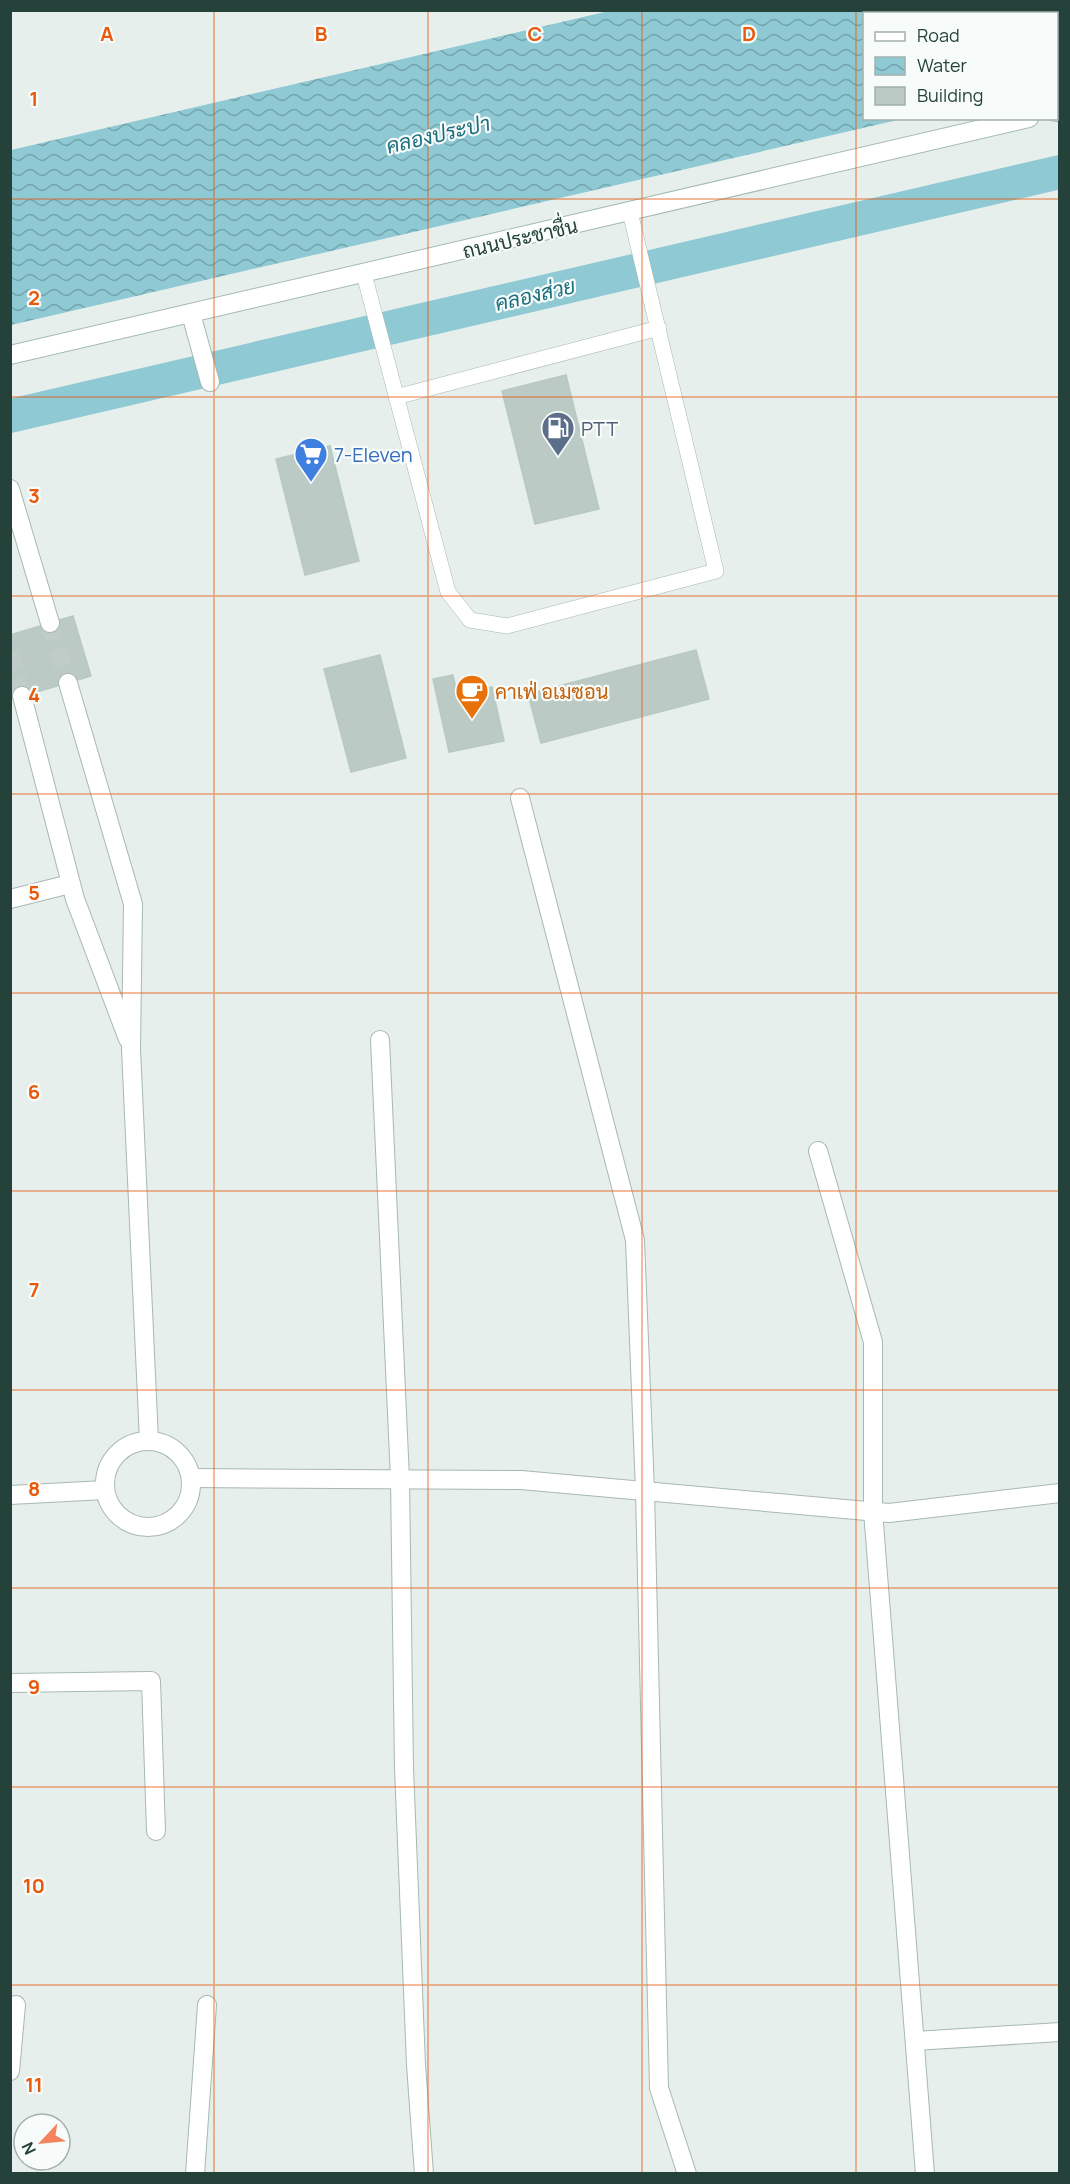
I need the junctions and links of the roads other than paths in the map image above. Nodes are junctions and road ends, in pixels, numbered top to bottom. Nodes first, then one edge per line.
1 (1021, 120) edge
2 (630, 212) junction
3 (364, 274) junction
4 (192, 314) junction
5 (658, 322) junction
6 (10, 355) edge
7 (210, 382) dead end
8 (394, 389) junction
9 (10, 489) edge
10 (50, 623) tunnel mouth
11 (68, 683) tunnel mouth
12 (22, 696) tunnel mouth
13 (520, 798) dead end
14 (70, 884) junction
15 (10, 899) edge
16 (380, 1040) dead end
17 (131, 1049) junction
18 (818, 1151) dead end
19 (149, 1441) junction
20 (191, 1478) junction
21 (400, 1479) junction
22 (105, 1490) junction
23 (645, 1491) junction
24 (1059, 1493) edge
25 (10, 1495) edge
26 (873, 1511) junction
27 (10, 1683) edge
28 (156, 1831) dead end
29 (15, 2005) dead end
30 (207, 2005) dead end
31 (1059, 2032) edge
32 (915, 2042) junction
33 (10, 2071) edge
34 (195, 2174) edge
35 (424, 2174) edge
36 (687, 2174) edge
37 (925, 2174) edge

1 - 2 street, ถนนประชาชื่น
2 - 3 street, ถนนประชาชื่น
2 - 5 lane
3 - 4 street, ถนนประชาชื่น
3 - 8 lane
4 - 6 street, ถนนประชาชื่น
4 - 7 street
5 - 8 lane
5 - 8 lane
9 - 10 street
11 - 17 street
12 - 14 street
13 - 23 street
14 - 15 street
14 - 17 street
16 - 21 street
17 - 19 street
18 - 26 street
19 - 20 street
19 - 22 street
20 - 21 street
20 - 22 street
21 - 23 street
21 - 35 street
22 - 25 street
23 - 26 street
23 - 36 street
24 - 26 street
26 - 32 street
27 - 28 street
29 - 33 street
30 - 34 street
31 - 32 street
32 - 37 street

